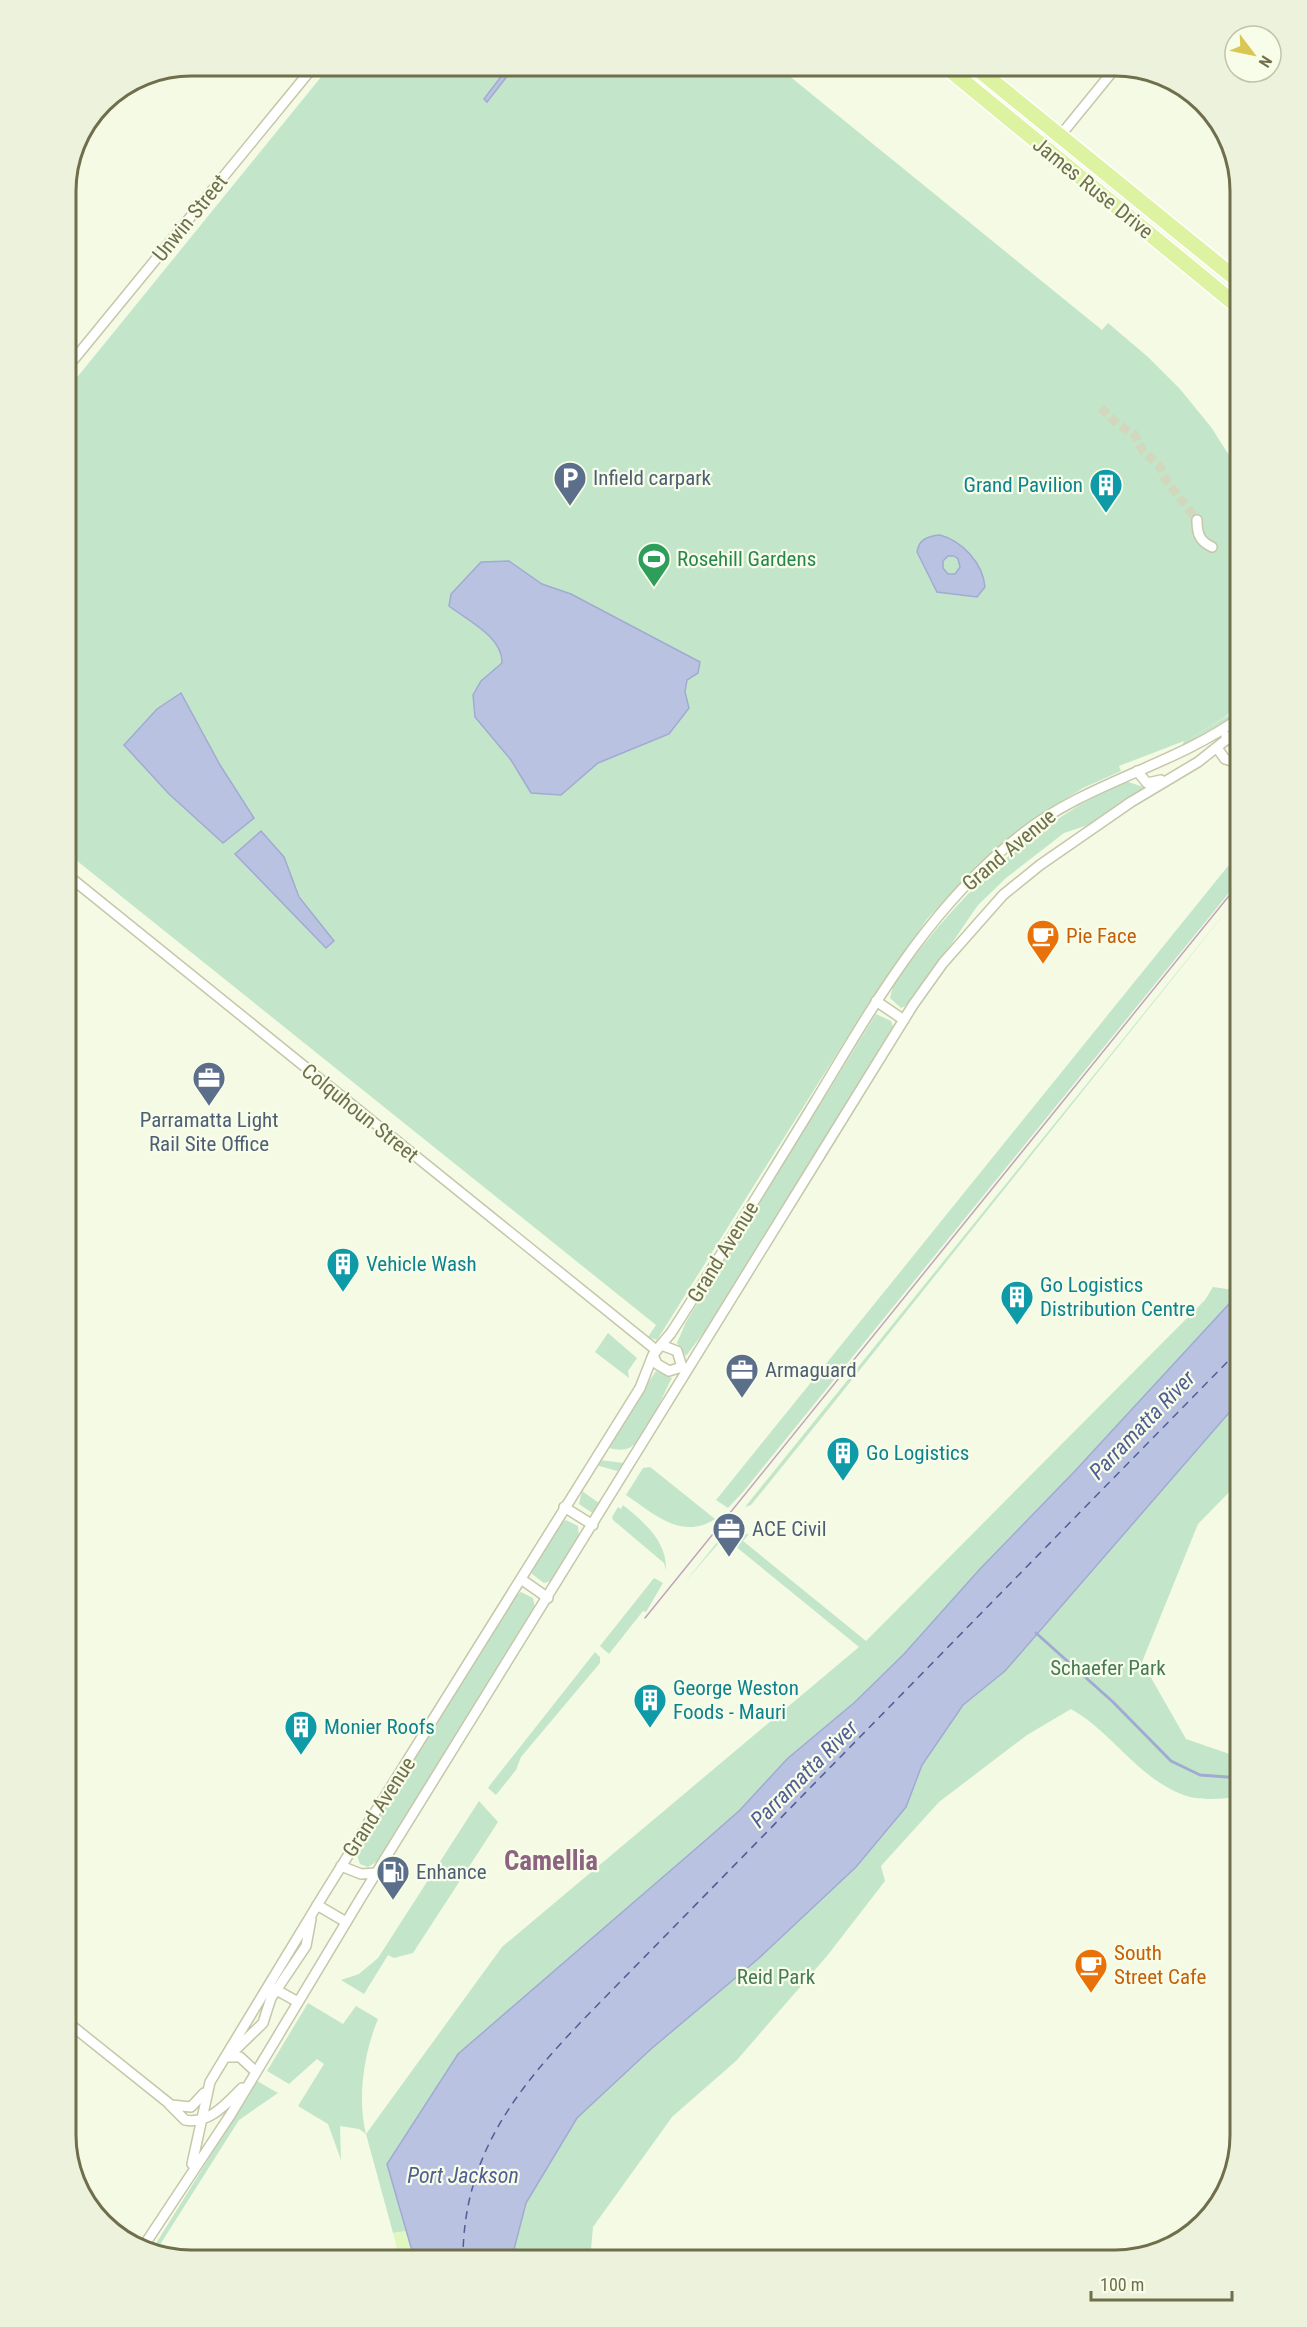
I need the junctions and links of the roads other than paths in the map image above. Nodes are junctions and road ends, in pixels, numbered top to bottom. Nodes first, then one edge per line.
1 (306, 76) edge
2 (958, 77) edge
3 (987, 77) edge
4 (1108, 77) edge
5 (1060, 136) junction
6 (1231, 275) edge
7 (1231, 301) edge
8 (77, 356) edge
9 (1197, 520) tunnel mouth
10 (1212, 547) dead end
11 (1231, 724) edge
12 (1217, 734) junction
13 (1230, 737) joint
14 (1217, 748) junction
15 (1231, 761) edge
16 (1193, 765) junction
17 (1137, 771) junction
18 (77, 883) edge
19 (876, 1001) junction
20 (904, 1020) junction
21 (722, 1313) junction
22 (656, 1350) junction
23 (682, 1367) junction
24 (644, 1443) junction
25 (564, 1507) junction
26 (593, 1525) junction
27 (520, 1579) junction
28 (548, 1598) junction
29 (341, 1866) junction
30 (376, 1873) junction
31 (317, 1905) junction
32 (346, 1922) junction
33 (272, 1988) junction
34 (298, 2002) junction
35 (76, 2029) edge
36 (224, 2060) junction
37 (254, 2075) junction
38 (210, 2082) junction
39 (169, 2104) junction
40 (178, 2115) junction
41 (201, 2119) junction
42 (197, 2145) junction
43 (186, 2177) junction
44 (147, 2241) edge

1 - 8 street, Unwin Street
2 - 7 main road, James Ruse Drive
3 - 5 main road, James Ruse Drive
4 - 5 street
5 - 6 main road, James Ruse Drive
9 - 10 street
11 - 12 street, Grand Avenue
12 - 13 street
12 - 14 street
12 - 17 street, Grand Avenue
13 - 14 street, Grand Avenue
14 - 15 street
14 - 16 street, Grand Avenue
16 - 17 street
16 - 20 street, Grand Avenue
17 - 19 street, Grand Avenue
18 - 22 street, Colquhoun Street
19 - 20 street
19 - 22 street, Grand Avenue
20 - 21 street, Grand Avenue
21 - 23 street, Grand Avenue
21 - 24 street, Grand Avenue
22 - 23 street
22 - 23 street
22 - 25 street, Grand Avenue
23 - 24 street, Grand Avenue
24 - 26 street, Grand Avenue
25 - 26 street
25 - 27 street, Grand Avenue
26 - 28 street, Grand Avenue
27 - 28 street
27 - 29 street, Grand Avenue
28 - 30 street, Grand Avenue
29 - 30 street
29 - 31 street, Grand Avenue
30 - 32 street, Grand Avenue
31 - 32 street
31 - 33 street, Grand Avenue
32 - 34 street, Grand Avenue
33 - 34 street
33 - 36 street, Grand Avenue
33 - 36 street
34 - 37 street, Grand Avenue
35 - 39 street
36 - 37 street
36 - 38 street, Grand Avenue
37 - 41 street
37 - 43 street, Grand Avenue
38 - 39 street
38 - 41 street, Grand Avenue
39 - 40 street
40 - 41 street
40 - 42 street
41 - 42 street, Grand Avenue
42 - 43 street, Grand Avenue
43 - 44 street, Grand Avenue

